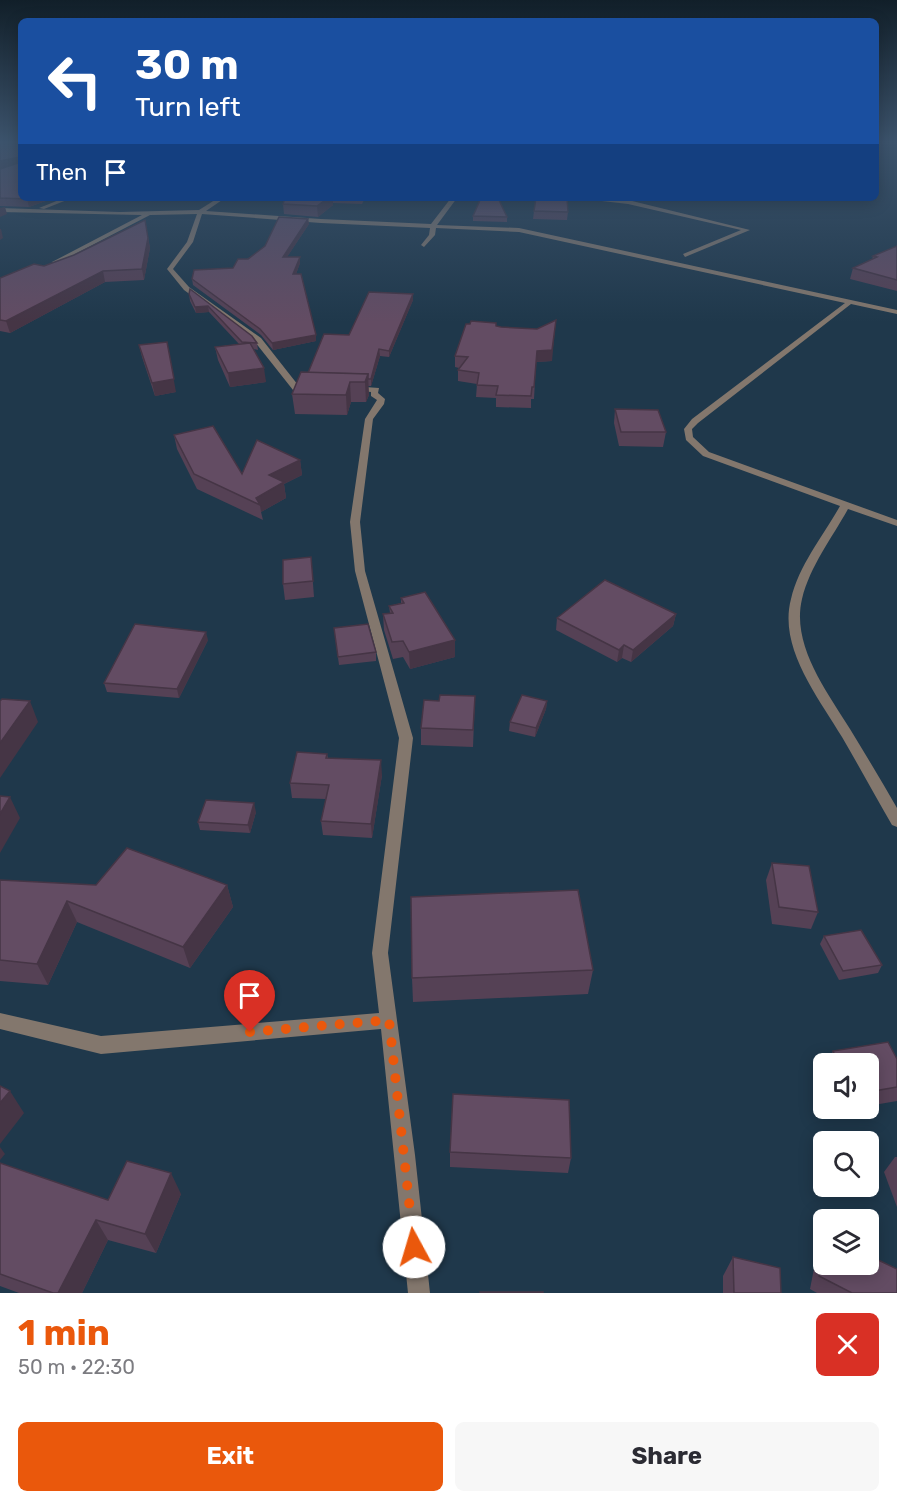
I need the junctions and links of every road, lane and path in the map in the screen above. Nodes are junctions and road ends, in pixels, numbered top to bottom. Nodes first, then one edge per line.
1 (60, 201) edge
2 (217, 201) edge
3 (451, 201) edge
4 (620, 201) edge
5 (0, 210) edge
6 (33, 211) junction
7 (200, 212) junction
8 (148, 214) junction
9 (433, 226) junction
10 (424, 244) dead end
11 (685, 255) dead end
12 (44, 268) edge
13 (850, 302) junction
14 (897, 312) edge
15 (322, 387) edge
16 (343, 388) edge
17 (846, 505) junction
18 (897, 523) edge
19 (897, 821) edge
20 (389, 1020) junction
21 (0, 1021) edge
22 (419, 1293) edge

1 - 6 street
2 - 7 street
3 - 9 street
4 - 11 street
5 - 6 street
6 - 8 street
7 - 8 street
7 - 9 street
7 - 15 street
8 - 12 street
9 - 10 street
9 - 13 street
13 - 14 street
13 - 17 street
16 - 20 street
17 - 18 street
17 - 19 street
20 - 21 street
20 - 22 street

